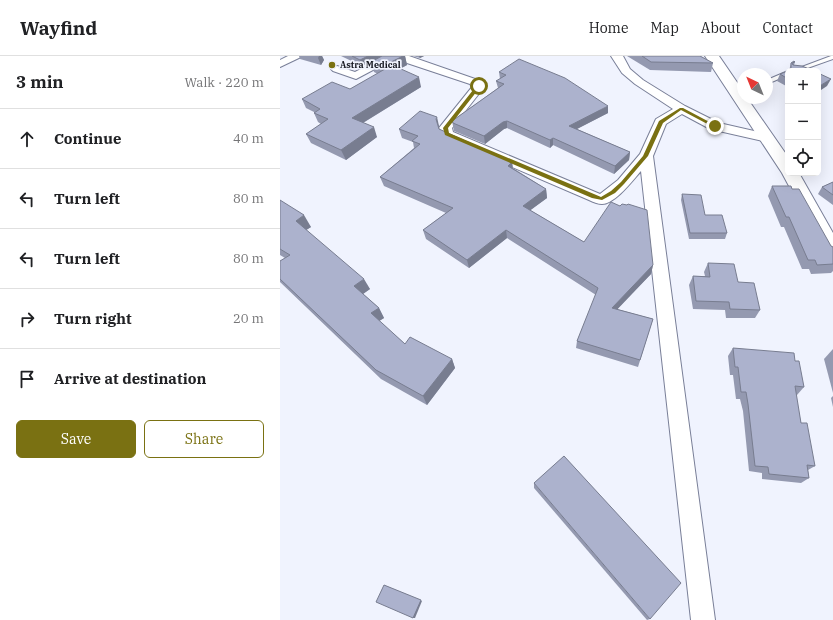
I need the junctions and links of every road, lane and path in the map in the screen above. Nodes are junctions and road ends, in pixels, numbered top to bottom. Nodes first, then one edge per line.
1 (297, 56) edge
2 (391, 56) edge
3 (617, 56) edge
4 (712, 56) edge
5 (833, 57) edge
6 (280, 64) edge
7 (802, 68) edge
8 (337, 69) dead end
9 (785, 74) edge
10 (773, 79) edge
11 (737, 87) edge
12 (747, 104) edge
13 (681, 109) junction
14 (767, 138) junction
15 (646, 156) junction
16 (785, 165) edge
17 (792, 176) edge
18 (833, 250) edge
19 (703, 620) edge

1 - 6 street
2 - 8 street
2 - 15 street
3 - 13 street
4 - 11 main road
5 - 7 lane
9 - 10 lane
12 - 14 main road
13 - 14 street
13 - 15 street
14 - 16 main road
15 - 19 street
17 - 18 main road

